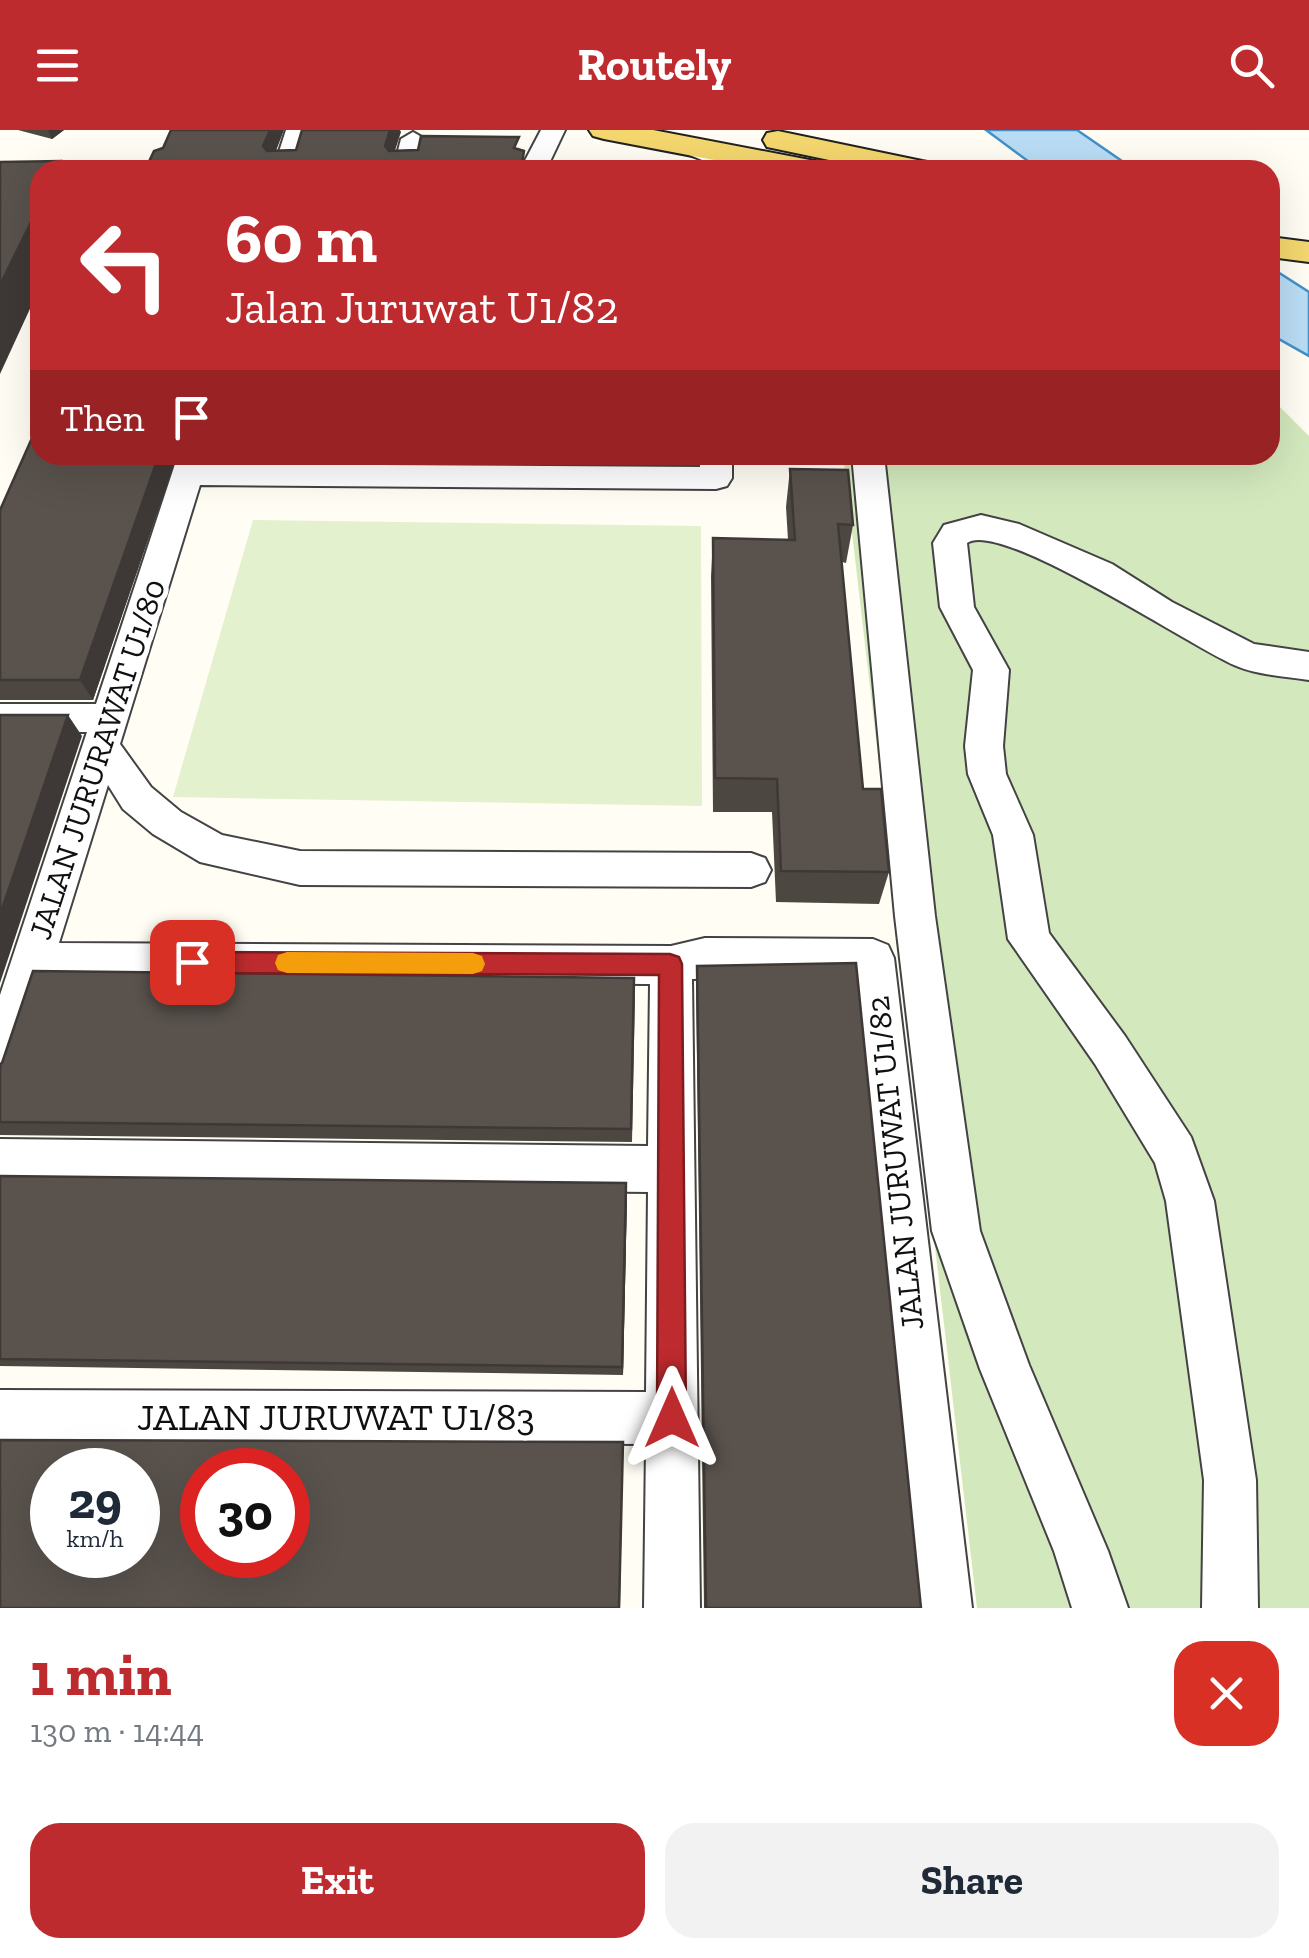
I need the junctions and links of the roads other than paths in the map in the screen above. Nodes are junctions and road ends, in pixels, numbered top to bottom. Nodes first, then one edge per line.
1 (298, 130) edge
2 (553, 130) edge
3 (604, 130) edge
4 (729, 130) edge
5 (413, 139) dead end
6 (692, 148) junction
7 (289, 160) edge
8 (408, 160) edge
9 (538, 160) edge
10 (723, 160) edge
11 (759, 160) edge
12 (874, 160) edge
13 (1280, 224) edge
14 (1309, 227) edge
15 (1280, 248) edge
16 (1309, 252) edge
17 (191, 465) edge
18 (342, 465) edge
19 (716, 465) edge
20 (869, 465) edge
21 (494, 466) edge
22 (1309, 666) edge
23 (0, 718) edge
24 (106, 732) junction
25 (751, 870) dead end
26 (32, 962) junction
27 (670, 964) junction
28 (0, 1062) edge
29 (0, 1162) edge
30 (671, 1168) junction
31 (0, 1416) edge
32 (672, 1418) junction
33 (672, 1608) edge
34 (944, 1608) edge
35 (1100, 1608) edge
36 (1230, 1608) edge

1 - 7 street
2 - 9 street
3 - 6 main road
4 - 12 main road
5 - 8 street
6 - 10 street
6 - 11 main road
13 - 14 main road
15 - 16 main road
17 - 24 street, JALAN JURURAWAT U1/80
18 - 21 street
19 - 21 street
20 - 35 street
22 - 36 street
23 - 24 street
24 - 25 street
24 - 26 street, JALAN JURURAWAT U1/80
26 - 27 street, JALAN JURUWAT U1/82
26 - 28 street, JALAN JURURAWAT U1/80
27 - 30 street
27 - 34 street, JALAN JURUWAT U1/82
29 - 30 street
30 - 32 street
31 - 32 street, JALAN JURUWAT U1/83
32 - 33 street

